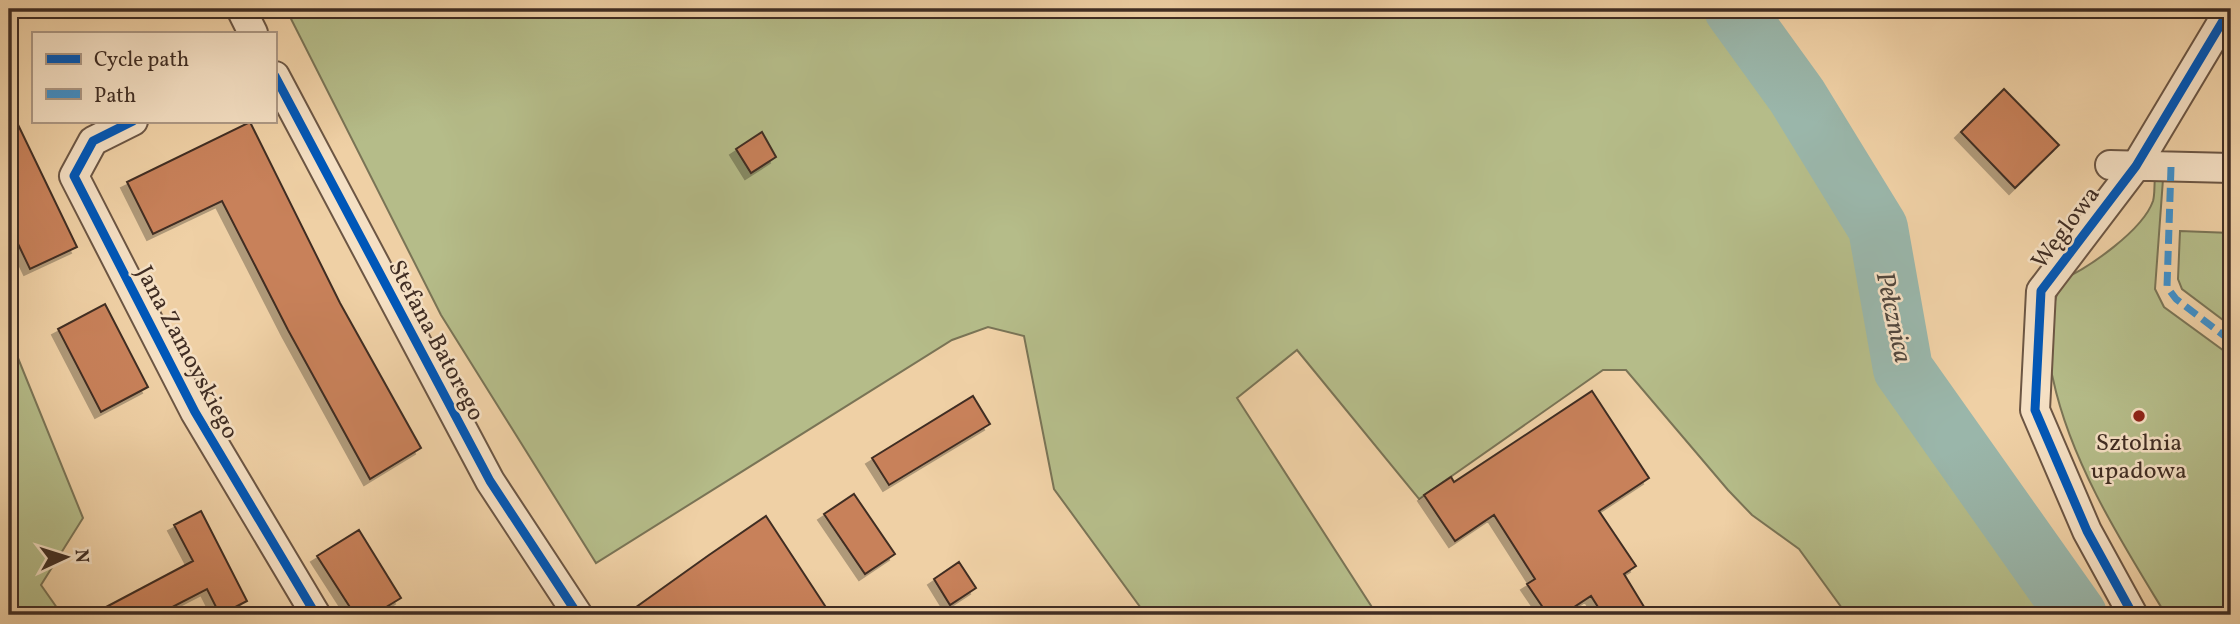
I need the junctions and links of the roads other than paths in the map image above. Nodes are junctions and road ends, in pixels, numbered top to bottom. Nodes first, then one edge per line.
1 (241, 9) edge
2 (2230, 9) edge
3 (252, 32) edge
4 (276, 78) edge
5 (131, 122) edge
6 (2123, 166) junction
7 (2231, 168) edge
8 (316, 615) edge
9 (578, 615) edge
10 (2133, 615) edge

1 - 3 street
2 - 6 street, Węglowa
4 - 9 street, Stefana Batorego
5 - 8 street, Jana Zamoyskiego
6 - 7 street
6 - 10 street, Węglowa

